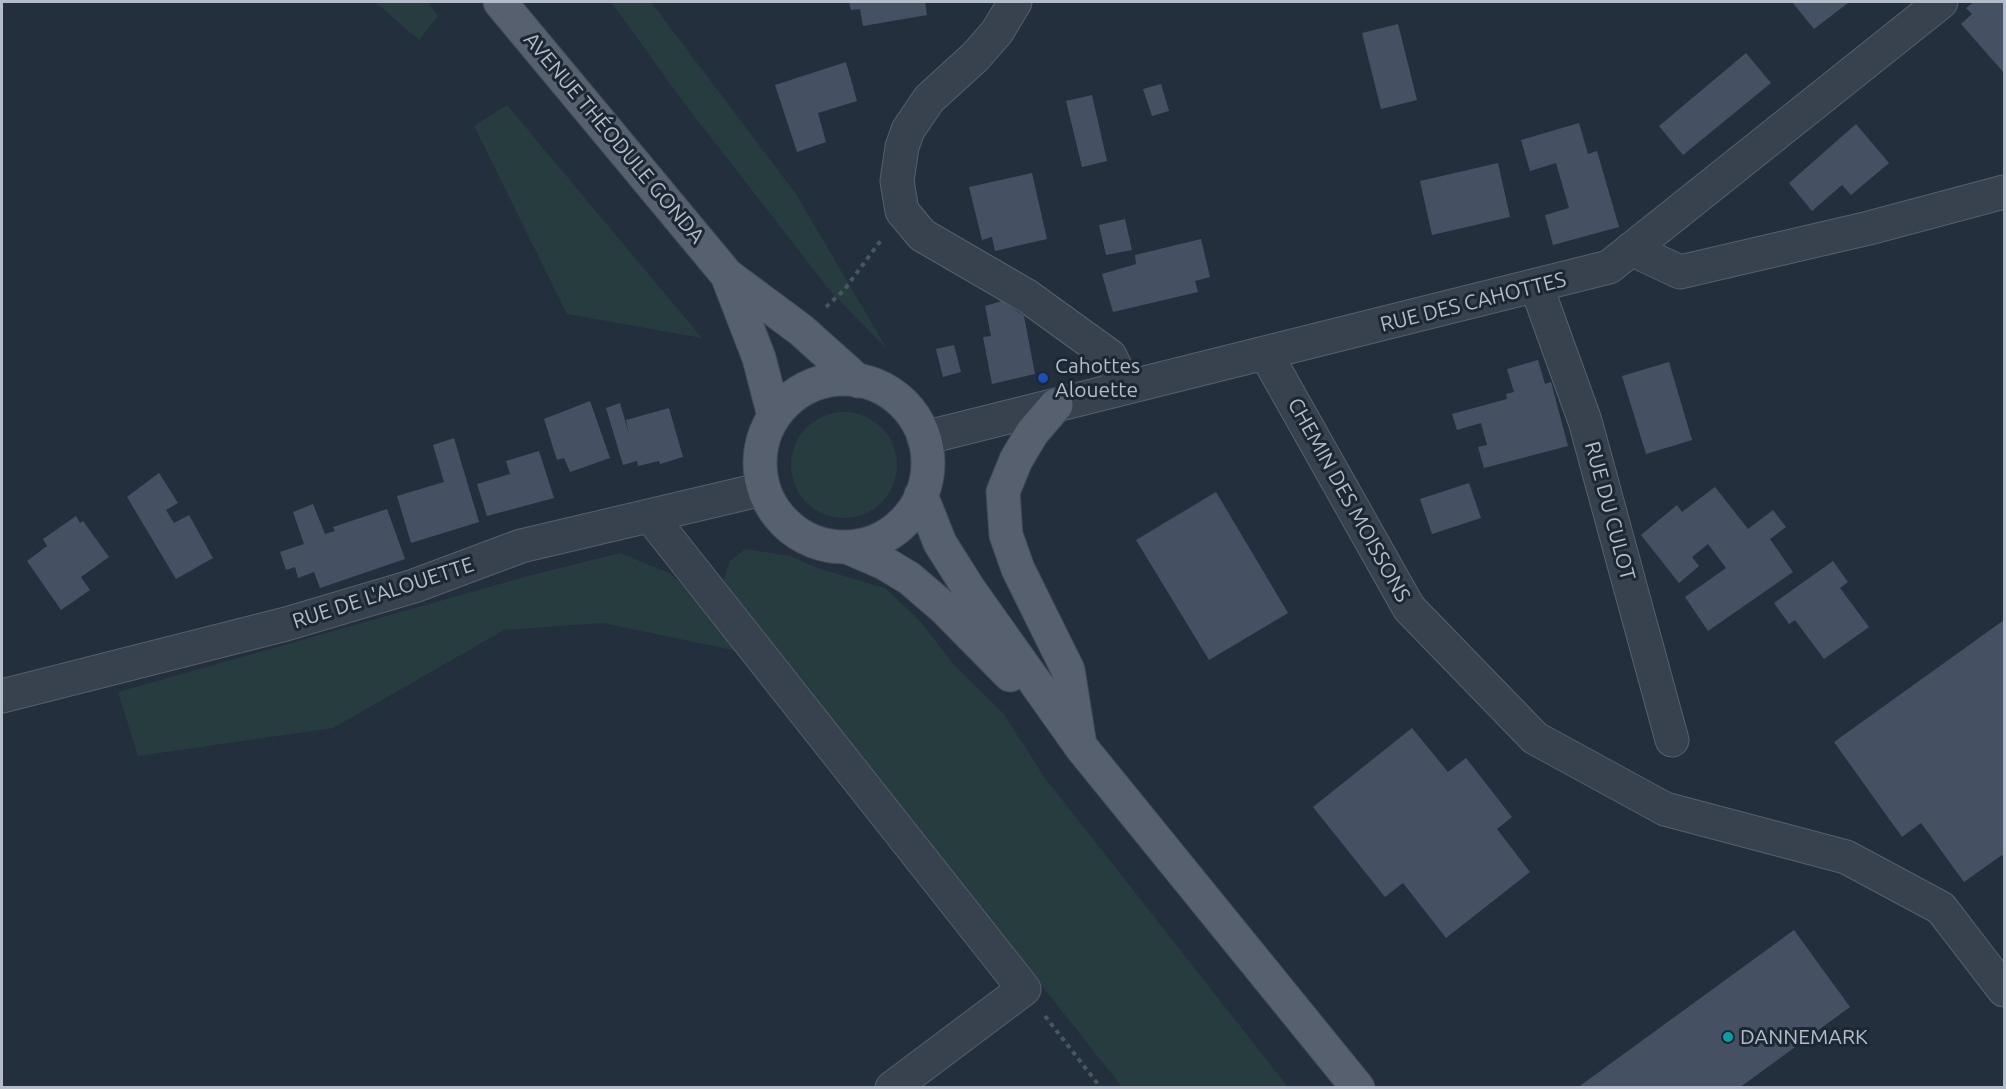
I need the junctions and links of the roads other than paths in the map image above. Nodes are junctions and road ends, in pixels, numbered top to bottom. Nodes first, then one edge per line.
1 (501, 2) edge
2 (1015, 2) edge
3 (1941, 2) edge
4 (2004, 192) edge
5 (1631, 249) junction
6 (727, 275) junction
7 (1536, 285) junction
8 (1266, 354) junction
9 (858, 381) junction
10 (1125, 388) junction
11 (1056, 405) junction
12 (774, 416) junction
13 (924, 438) junction
14 (763, 489) junction
15 (921, 495) junction
16 (651, 518) junction
17 (847, 547) junction
18 (2, 696) edge
19 (1672, 740) dead end
20 (1081, 747) junction
21 (2004, 990) edge
22 (892, 1088) edge
23 (1358, 1088) edge

1 - 6 main road, AVENUE THÉODULE GONDA
2 - 10 street
3 - 5 street, RUE DES CAHOTTES
4 - 5 street
5 - 7 street, RUE DES CAHOTTES
6 - 9 main road, AVENUE THÉODULE GONDA
6 - 12 main road, AVENUE THÉODULE GONDA
7 - 8 street, RUE DES CAHOTTES
7 - 19 street, RUE DU CULOT
8 - 10 street, RUE DES CAHOTTES
8 - 21 street, CHEMIN DES MOISSONS
9 - 12 main road
9 - 13 main road
10 - 11 street, RUE DES CAHOTTES
11 - 13 street, RUE DES CAHOTTES
11 - 20 main road
12 - 14 main road
13 - 15 main road
14 - 16 street, RUE DE L'ALOUETTE
14 - 17 main road
15 - 17 main road
15 - 20 main road
16 - 18 street, RUE DE L'ALOUETTE
16 - 22 street
17 - 20 main road
20 - 23 main road

